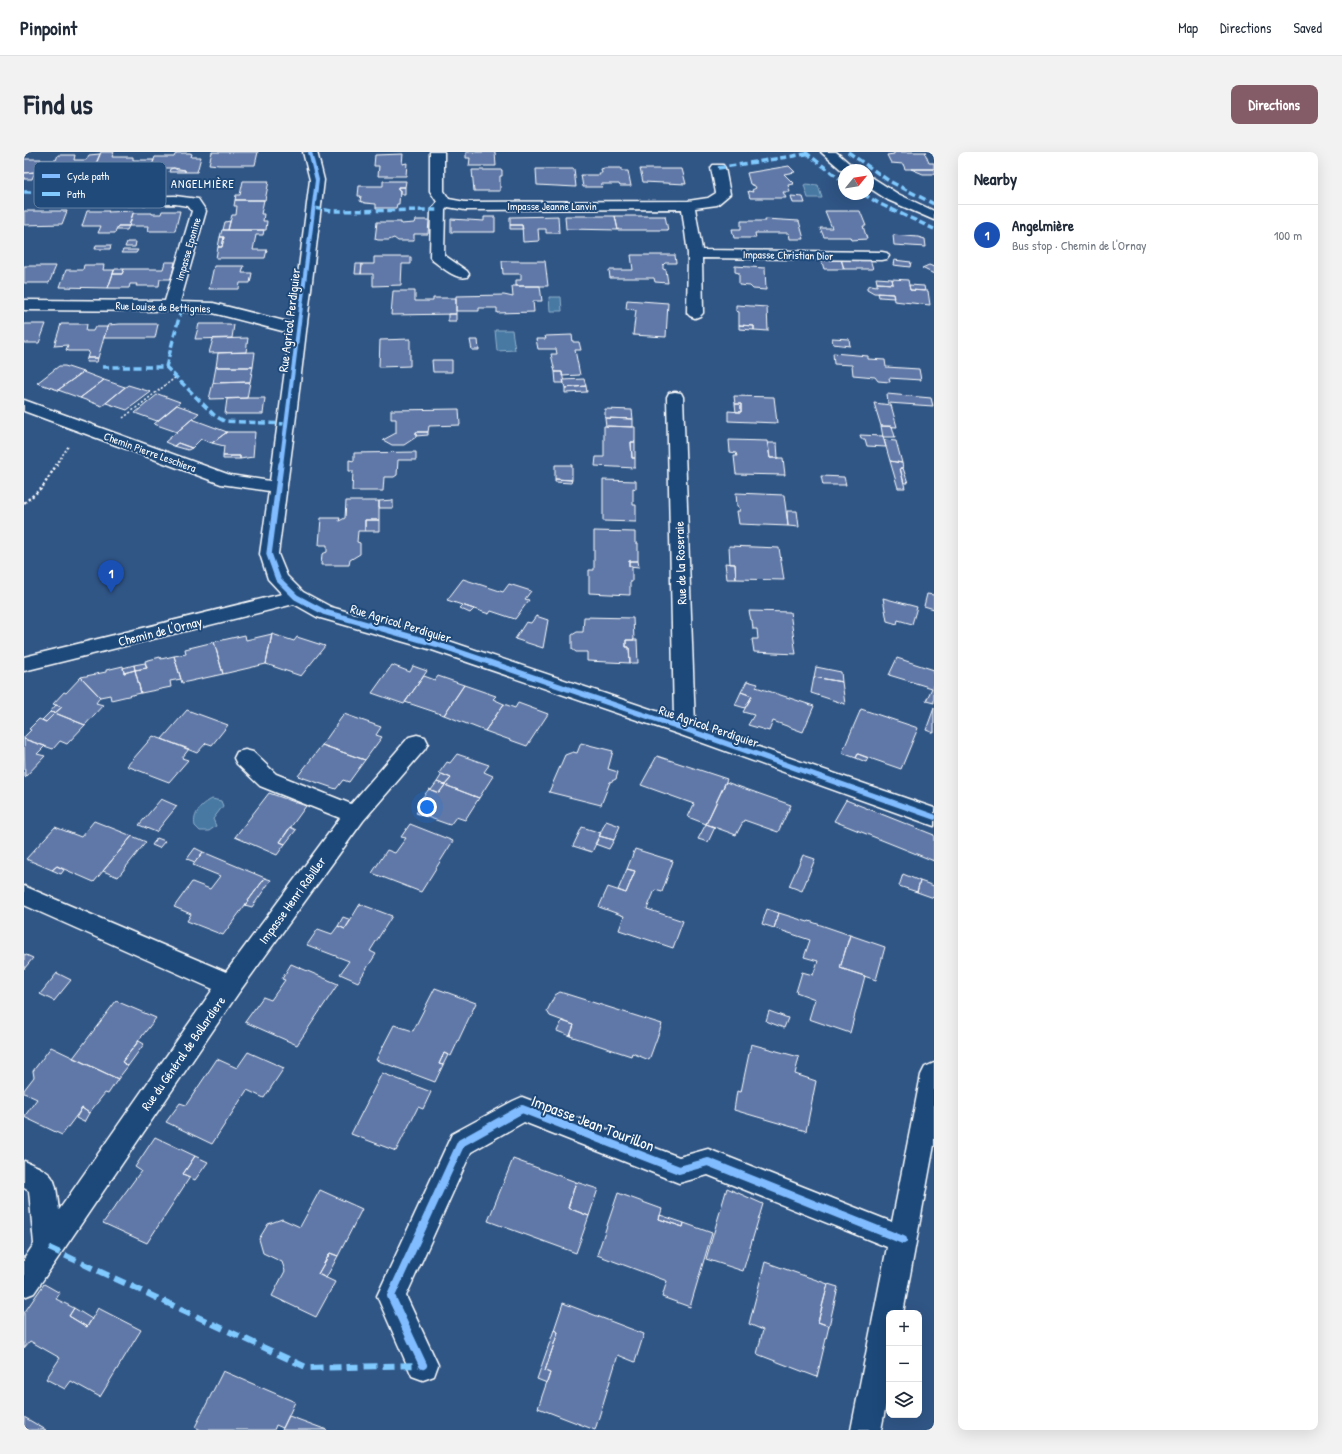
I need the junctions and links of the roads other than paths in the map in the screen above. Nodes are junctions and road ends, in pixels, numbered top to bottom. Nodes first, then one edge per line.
1 (310, 152) edge
2 (437, 152) edge
3 (828, 152) edge
4 (843, 164) edge
5 (718, 168) dead end
6 (874, 185) edge
7 (166, 200) edge
8 (444, 202) junction
9 (688, 205) junction
10 (934, 216) edge
11 (694, 254) junction
12 (882, 256) dead end
13 (462, 274) dead end
14 (24, 305) edge
15 (172, 306) junction
16 (695, 313) dead end
17 (299, 330) junction
18 (675, 397) dead end
19 (24, 405) edge
20 (278, 487) junction
21 (296, 597) junction
22 (24, 664) edge
23 (685, 729) junction
24 (417, 743) dead end
25 (245, 758) dead end
26 (355, 816) junction
27 (934, 818) edge
28 (24, 895) edge
29 (230, 985) junction
30 (934, 1075) edge
31 (24, 1174) edge
32 (903, 1240) junction
33 (49, 1248) junction
34 (24, 1283) edge
35 (423, 1365) dead end
36 (866, 1430) edge

1 - 17 street, Rue Agricol Perdiguier
2 - 8 street
3 - 4 street
5 - 9 street, Impasse Jeanne Lanvin
6 - 10 street
7 - 15 street, Impasse Eponine
8 - 9 street, Impasse Jeanne Lanvin
8 - 13 street
9 - 11 street
11 - 12 street, Impasse Christian Dior
11 - 16 street
14 - 15 street, Rue Louise de Bettignies
15 - 17 street, Rue Louise de Bettignies
17 - 20 street, Rue Agricol Perdiguier
18 - 23 street, Rue de la Roseraie
19 - 20 street, Chemin Pierre Leschiera
20 - 21 street, Rue Agricol Perdiguier
21 - 22 street, Chemin de l'Ornay
21 - 23 street, Rue Agricol Perdiguier
23 - 27 street, Rue Agricol Perdiguier
24 - 26 street, Impasse Henri Rabiller
25 - 26 street
26 - 29 street, Impasse Henri Rabiller
28 - 29 street, Rue du Général de Bollardiere
29 - 33 street, Rue du Général de Bollardiere
30 - 32 street
31 - 33 street
32 - 35 street, Impasse Jean Tourillon
32 - 36 street
33 - 34 street, Rue du Général de Bollardiere

